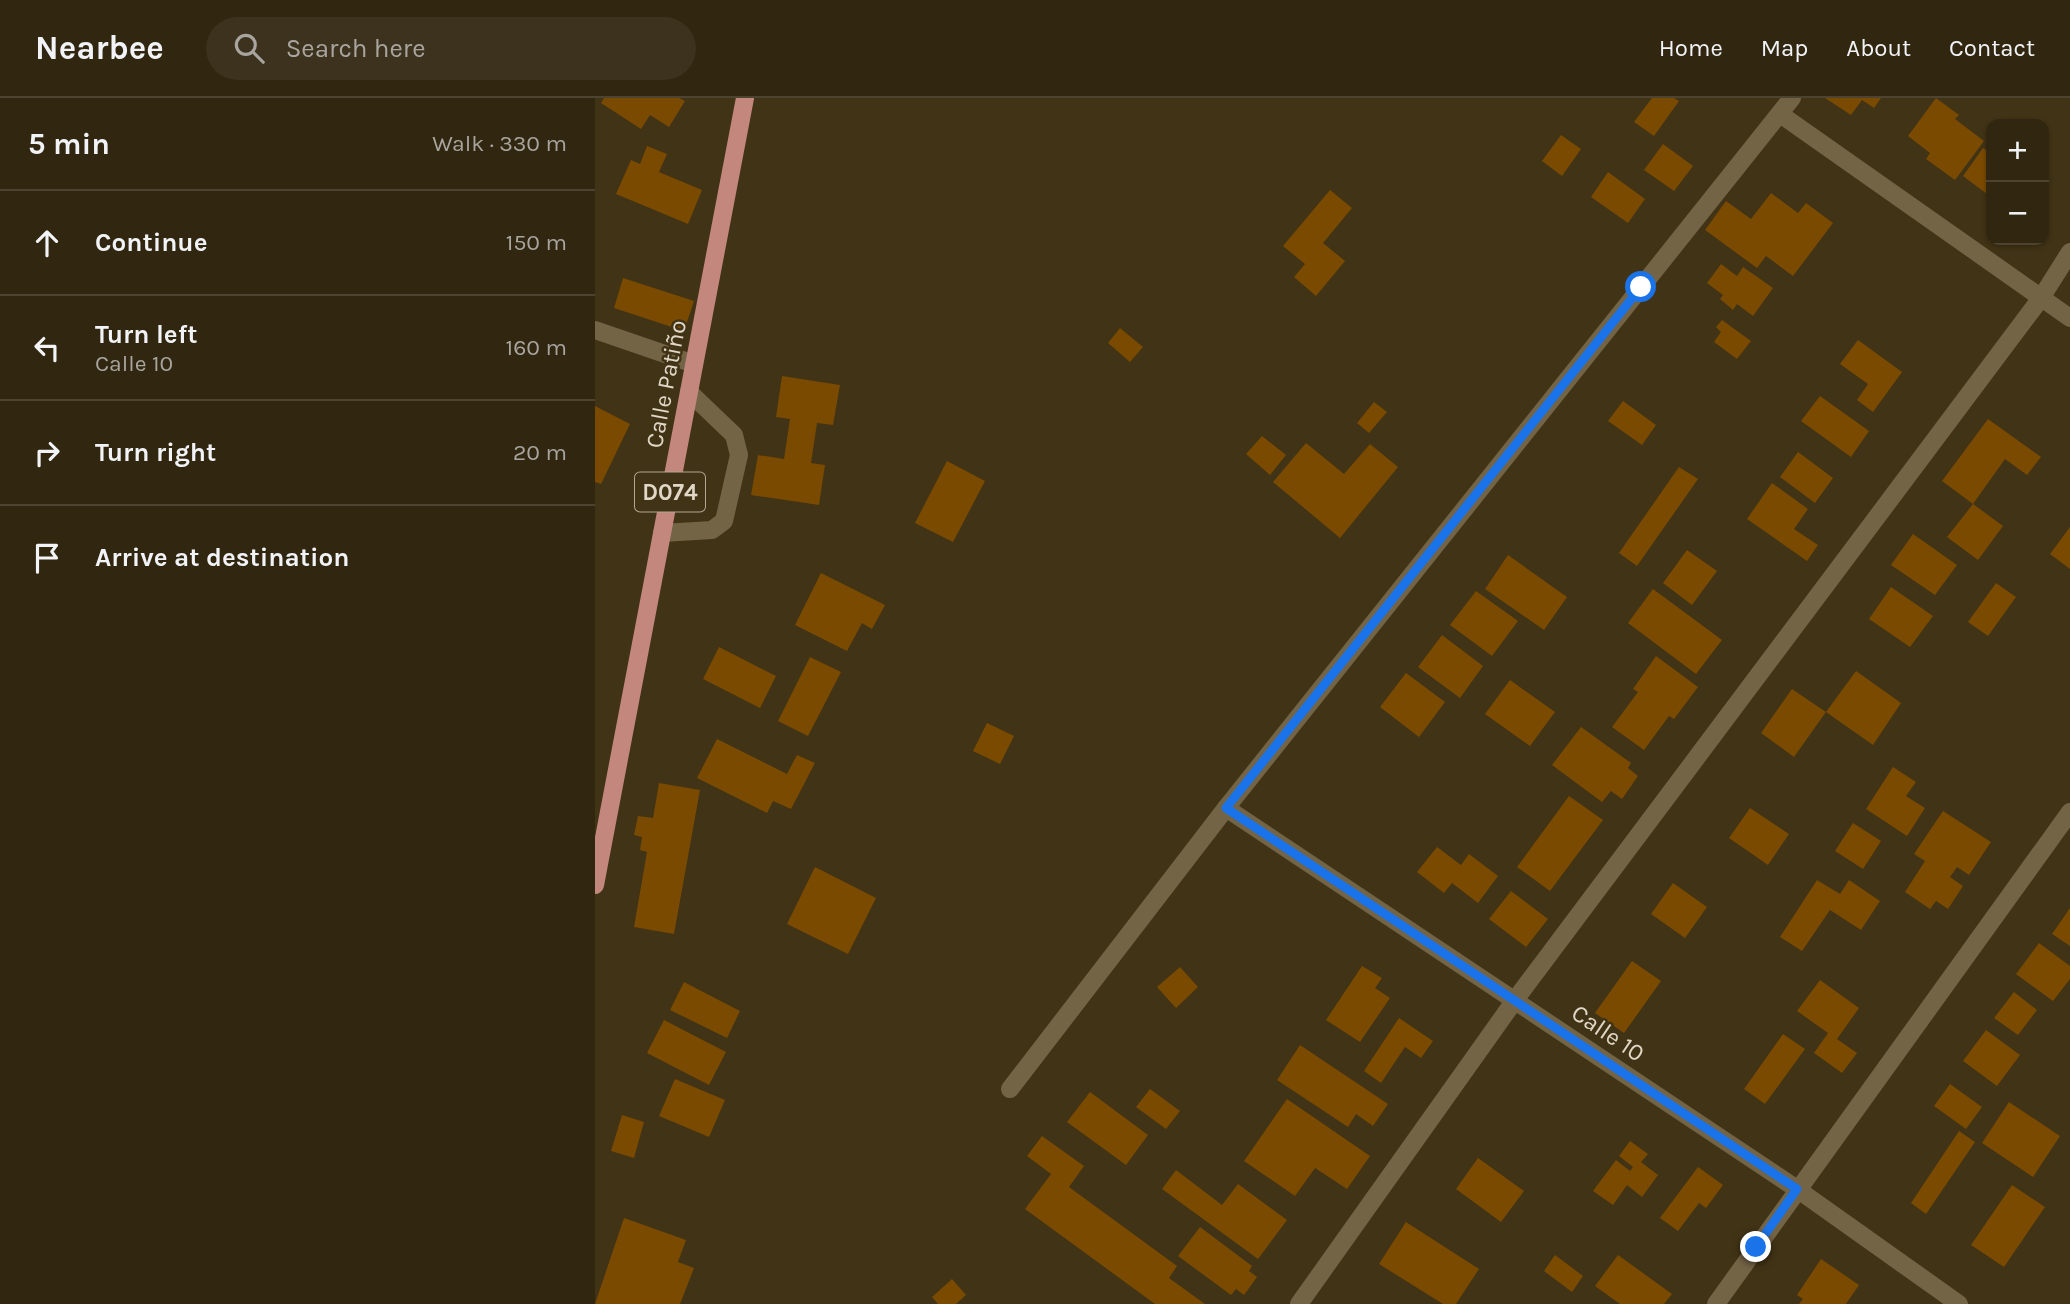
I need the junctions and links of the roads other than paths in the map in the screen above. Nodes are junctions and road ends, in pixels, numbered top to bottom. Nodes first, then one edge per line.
1 (745, 98) edge
2 (1792, 98) edge
3 (1780, 114) junction
4 (2070, 252) edge
5 (2041, 298) junction
6 (2070, 318) edge
7 (595, 330) edge
8 (694, 364) junction
9 (689, 392) junction
10 (662, 533) junction
11 (1226, 808) junction
12 (2070, 813) edge
13 (595, 885) edge
14 (1515, 1000) junction
15 (1010, 1089) dead end
16 (1797, 1189) junction
17 (1299, 1304) edge
18 (1716, 1304) edge
19 (1959, 1304) edge

1 - 8 main road, Calle Patiño / D074
2 - 3 street
3 - 5 street
3 - 11 street
4 - 5 street
5 - 6 street
5 - 14 street
7 - 8 street
8 - 9 main road, Calle Patiño / D074
9 - 10 main road, Calle Patiño / D074
9 - 10 street
10 - 13 main road, Calle Patiño / D074
11 - 14 street, Calle 10
11 - 15 street
12 - 16 street
14 - 16 street, Calle 10
14 - 17 street
16 - 18 street
16 - 19 street, Calle 10

